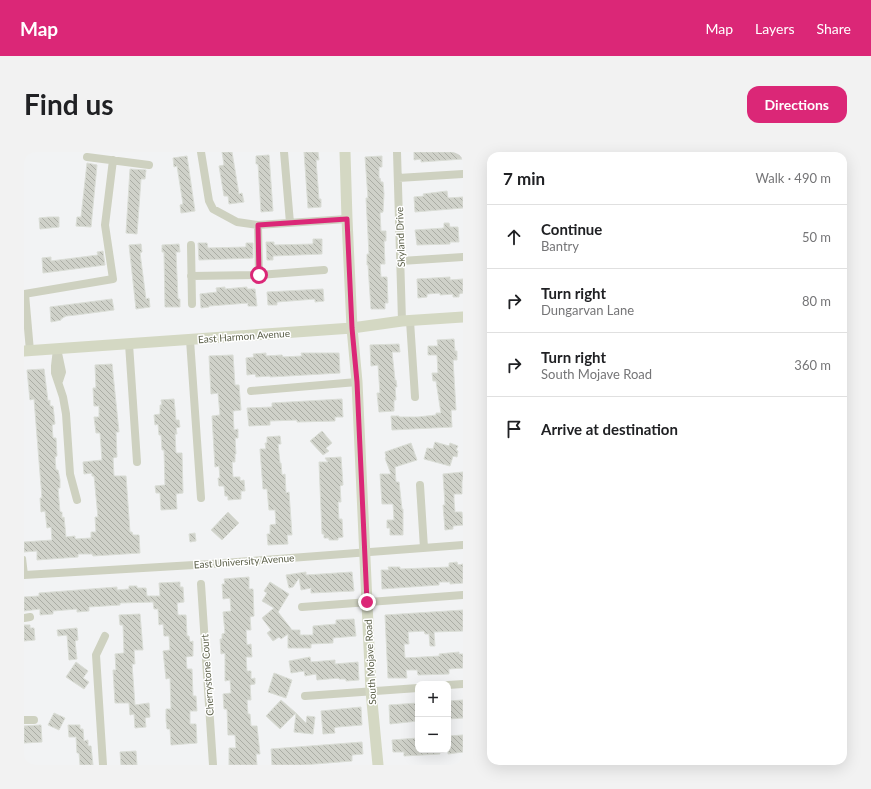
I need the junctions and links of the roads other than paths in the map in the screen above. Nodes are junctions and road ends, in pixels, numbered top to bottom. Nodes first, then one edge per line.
1 (201, 152) edge
2 (284, 152) edge
3 (345, 152) edge
4 (397, 152) edge
5 (87, 157) dead end
6 (113, 160) junction
7 (149, 164) dead end
8 (463, 174) edge
9 (398, 178) junction
10 (347, 219) junction
11 (290, 223) junction
12 (258, 225) junction
13 (191, 244) dead end
14 (463, 257) edge
15 (400, 261) junction
16 (324, 270) dead end
17 (259, 275) junction
18 (191, 276) junction
19 (25, 294) edge
20 (192, 304) dead end
21 (463, 317) edge
22 (406, 321) junction
23 (352, 328) junction
24 (190, 340) junction
25 (129, 344) junction
26 (56, 349) junction
27 (27, 351) edge
28 (357, 382) junction
29 (251, 391) dead end
30 (415, 397) dead end
31 (137, 462) dead end
32 (420, 485) dead end
33 (201, 498) dead end
34 (77, 500) dead end
35 (463, 545) edge
36 (424, 548) junction
37 (365, 552) junction
38 (24, 558) edge
39 (25, 575) edge
40 (201, 584) dead end
41 (463, 595) edge
42 (367, 602) junction
43 (302, 607) dead end
44 (105, 636) dead end
45 (463, 684) edge
46 (451, 685) edge
47 (415, 688) edge
48 (371, 691) junction
49 (305, 696) dead end
50 (24, 720) edge
51 (34, 720) dead end
52 (103, 765) edge
53 (213, 765) edge
54 (378, 765) edge

1 - 12 street
2 - 11 street
3 - 10 street, South Mojave Road
4 - 9 street, Skyland Drive
5 - 6 street
6 - 7 street
6 - 19 street
8 - 9 street
9 - 15 street, Skyland Drive
10 - 11 street
10 - 23 street, South Mojave Road
11 - 12 street
12 - 17 street
13 - 18 street
14 - 15 street
15 - 22 street, Skyland Drive
16 - 17 street
17 - 18 street
18 - 20 street
19 - 27 street
21 - 22 street, East Harmon Avenue
22 - 23 street, East Harmon Avenue
22 - 30 street, Skyland Drive
23 - 24 street, East Harmon Avenue
23 - 28 street, South Mojave Road
24 - 25 street, East Harmon Avenue
24 - 33 street
25 - 26 street, East Harmon Avenue
25 - 31 street
26 - 27 street, East Harmon Avenue
26 - 34 street
28 - 29 street
28 - 37 street, South Mojave Road
32 - 36 street
35 - 36 street, East University Avenue
36 - 37 street, East University Avenue
37 - 39 street, East University Avenue
37 - 42 street, South Mojave Road
38 - 39 lane
40 - 53 street, Cherrystone Court
41 - 42 street
42 - 43 street
42 - 48 street, South Mojave Road
44 - 52 street
45 - 46 street
47 - 48 street
48 - 49 street
48 - 54 street, South Mojave Road
50 - 51 street

